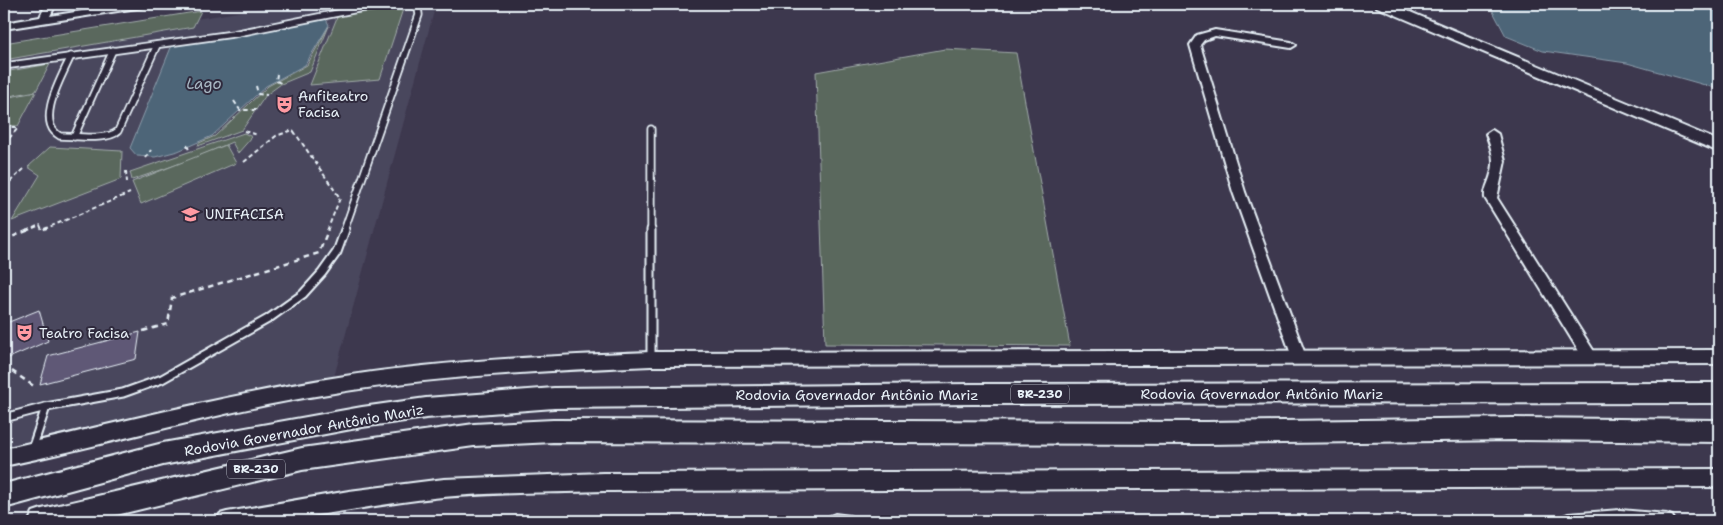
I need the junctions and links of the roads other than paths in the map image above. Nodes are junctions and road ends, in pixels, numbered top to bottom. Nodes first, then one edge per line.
1 (103, 4) edge
2 (143, 4) edge
3 (383, 4) edge
4 (412, 4) edge
5 (1381, 4) edge
6 (47, 12) edge
7 (4, 26) edge
8 (157, 45) junction
9 (1292, 45) dead end
10 (113, 50) junction
11 (71, 56) junction
12 (4, 66) edge
13 (651, 129) dead end
14 (1492, 134) dead end
15 (74, 137) junction
16 (1719, 148) edge
17 (1719, 356) edge
18 (1590, 357) junction
19 (651, 358) junction
20 (1299, 358) junction
21 (1719, 392) edge
22 (46, 407) junction
23 (4, 418) edge
24 (1719, 431) edge
25 (32, 450) junction
26 (4, 458) edge
27 (1719, 478) edge
28 (4, 496) edge
29 (42, 521) edge
30 (227, 521) edge
31 (835, 521) edge
32 (845, 521) edge
33 (1568, 521) edge
34 (1667, 521) edge

1 - 6 street
2 - 6 street
3 - 8 lane
4 - 22 lane
5 - 16 street
6 - 7 street
8 - 10 lane
8 - 15 lane
9 - 20 street
10 - 11 lane
10 - 15 lane
11 - 12 lane
11 - 15 lane
13 - 19 lane
14 - 18 street
17 - 18 street
18 - 20 street
19 - 20 street
19 - 25 street
21 - 28 highway, Rodovia Governador Antônio Mariz / BR-230
22 - 23 lane
22 - 25 lane
24 - 29 highway, Rodovia Governador Antônio Mariz / BR-230
25 - 26 street
27 - 30 street
31 - 32 street
33 - 34 street

